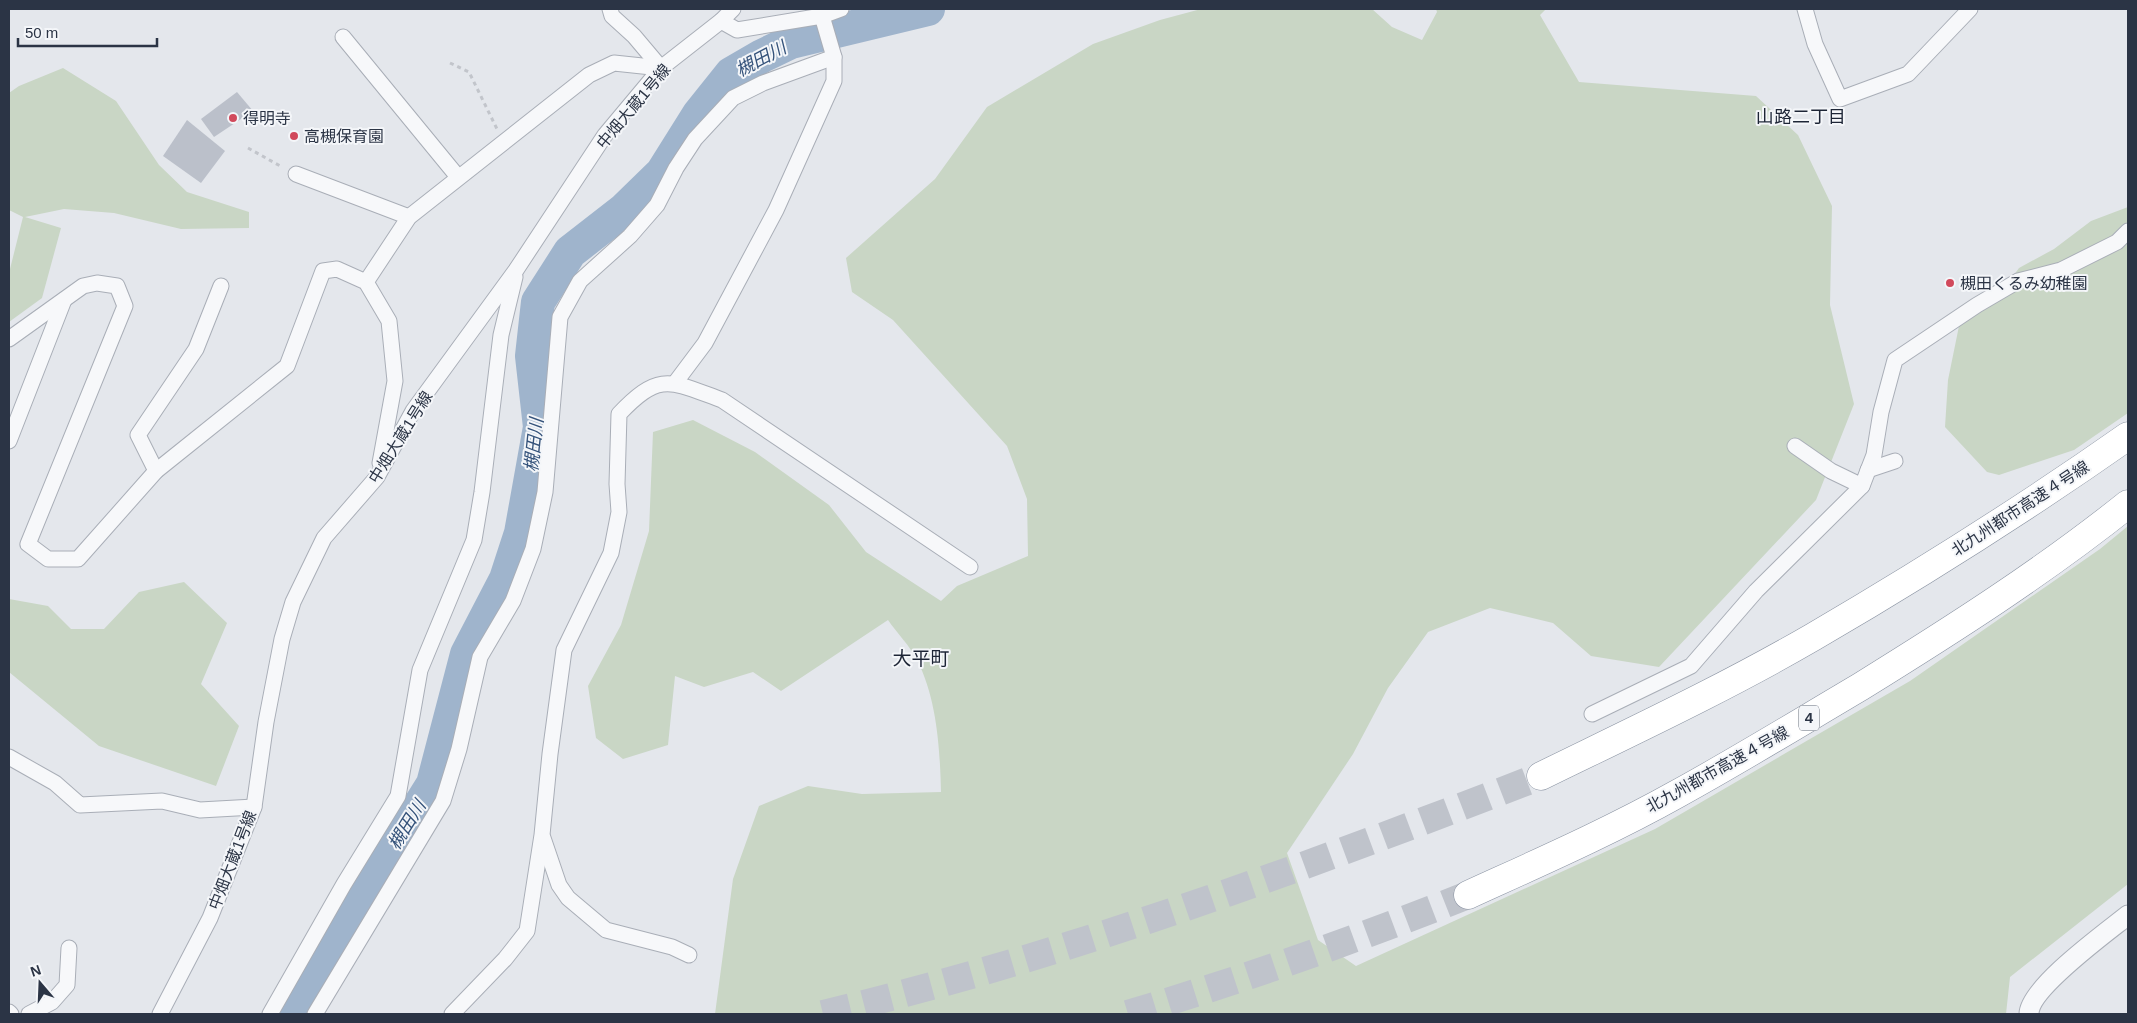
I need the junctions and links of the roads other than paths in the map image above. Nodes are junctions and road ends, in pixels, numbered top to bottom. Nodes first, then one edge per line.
1 (610, 9) edge
2 (733, 9) edge
3 (841, 9) edge
4 (1805, 9) edge
5 (1970, 9) edge
6 (822, 16) junction
7 (721, 21) junction
8 (342, 37) dead end
9 (833, 55) junction
10 (661, 68) junction
11 (296, 174) road end
12 (458, 177) junction
13 (409, 218) junction
14 (2128, 231) edge
15 (516, 270) junction
16 (366, 282) junction
17 (221, 286) dead end
18 (64, 300) junction
19 (9, 339) edge
20 (675, 383) junction
21 (2128, 436) edge
22 (9, 441) edge
23 (1795, 446) dead end
24 (1895, 461) dead end
25 (156, 470) junction
26 (1868, 470) junction
27 (377, 477) junction
28 (1862, 486) junction
29 (2128, 504) edge
30 (970, 567) dead end
31 (1592, 714) dead end
32 (9, 757) edge
33 (1542, 776) tunnel mouth
34 (254, 808) junction
35 (542, 835) junction
36 (1468, 895) tunnel mouth
37 (2128, 915) edge
38 (70, 948) dead end
39 (689, 955) dead end
40 (29, 1014) edge
41 (160, 1014) edge
42 (270, 1014) edge
43 (315, 1014) edge
44 (452, 1014) edge
45 (2029, 1014) edge

1 - 10 street
2 - 7 street, 中畑大蔵1号線
3 - 6 street
4 - 5 street
6 - 7 street
6 - 9 street
7 - 10 street, 中畑大蔵1号線
8 - 12 street
9 - 20 street
9 - 43 street
10 - 12 street
10 - 15 street, 中畑大蔵1号線
11 - 13 street
12 - 13 street
13 - 16 street
14 - 26 street
15 - 27 street, 中畑大蔵1号線
15 - 42 street
16 - 25 street
16 - 27 street
17 - 25 street
18 - 19 street
18 - 22 street
18 - 25 street
20 - 30 street
20 - 35 street
21 - 33 highway, 北九州都市高速４号線
23 - 28 street
24 - 26 street
26 - 28 street
27 - 34 street, 中畑大蔵1号線
28 - 31 street
29 - 36 highway, 北九州都市高速４号線 / 4
32 - 34 street
34 - 41 street, 中畑大蔵1号線
35 - 39 street
35 - 44 street
37 - 45 street
38 - 40 street

